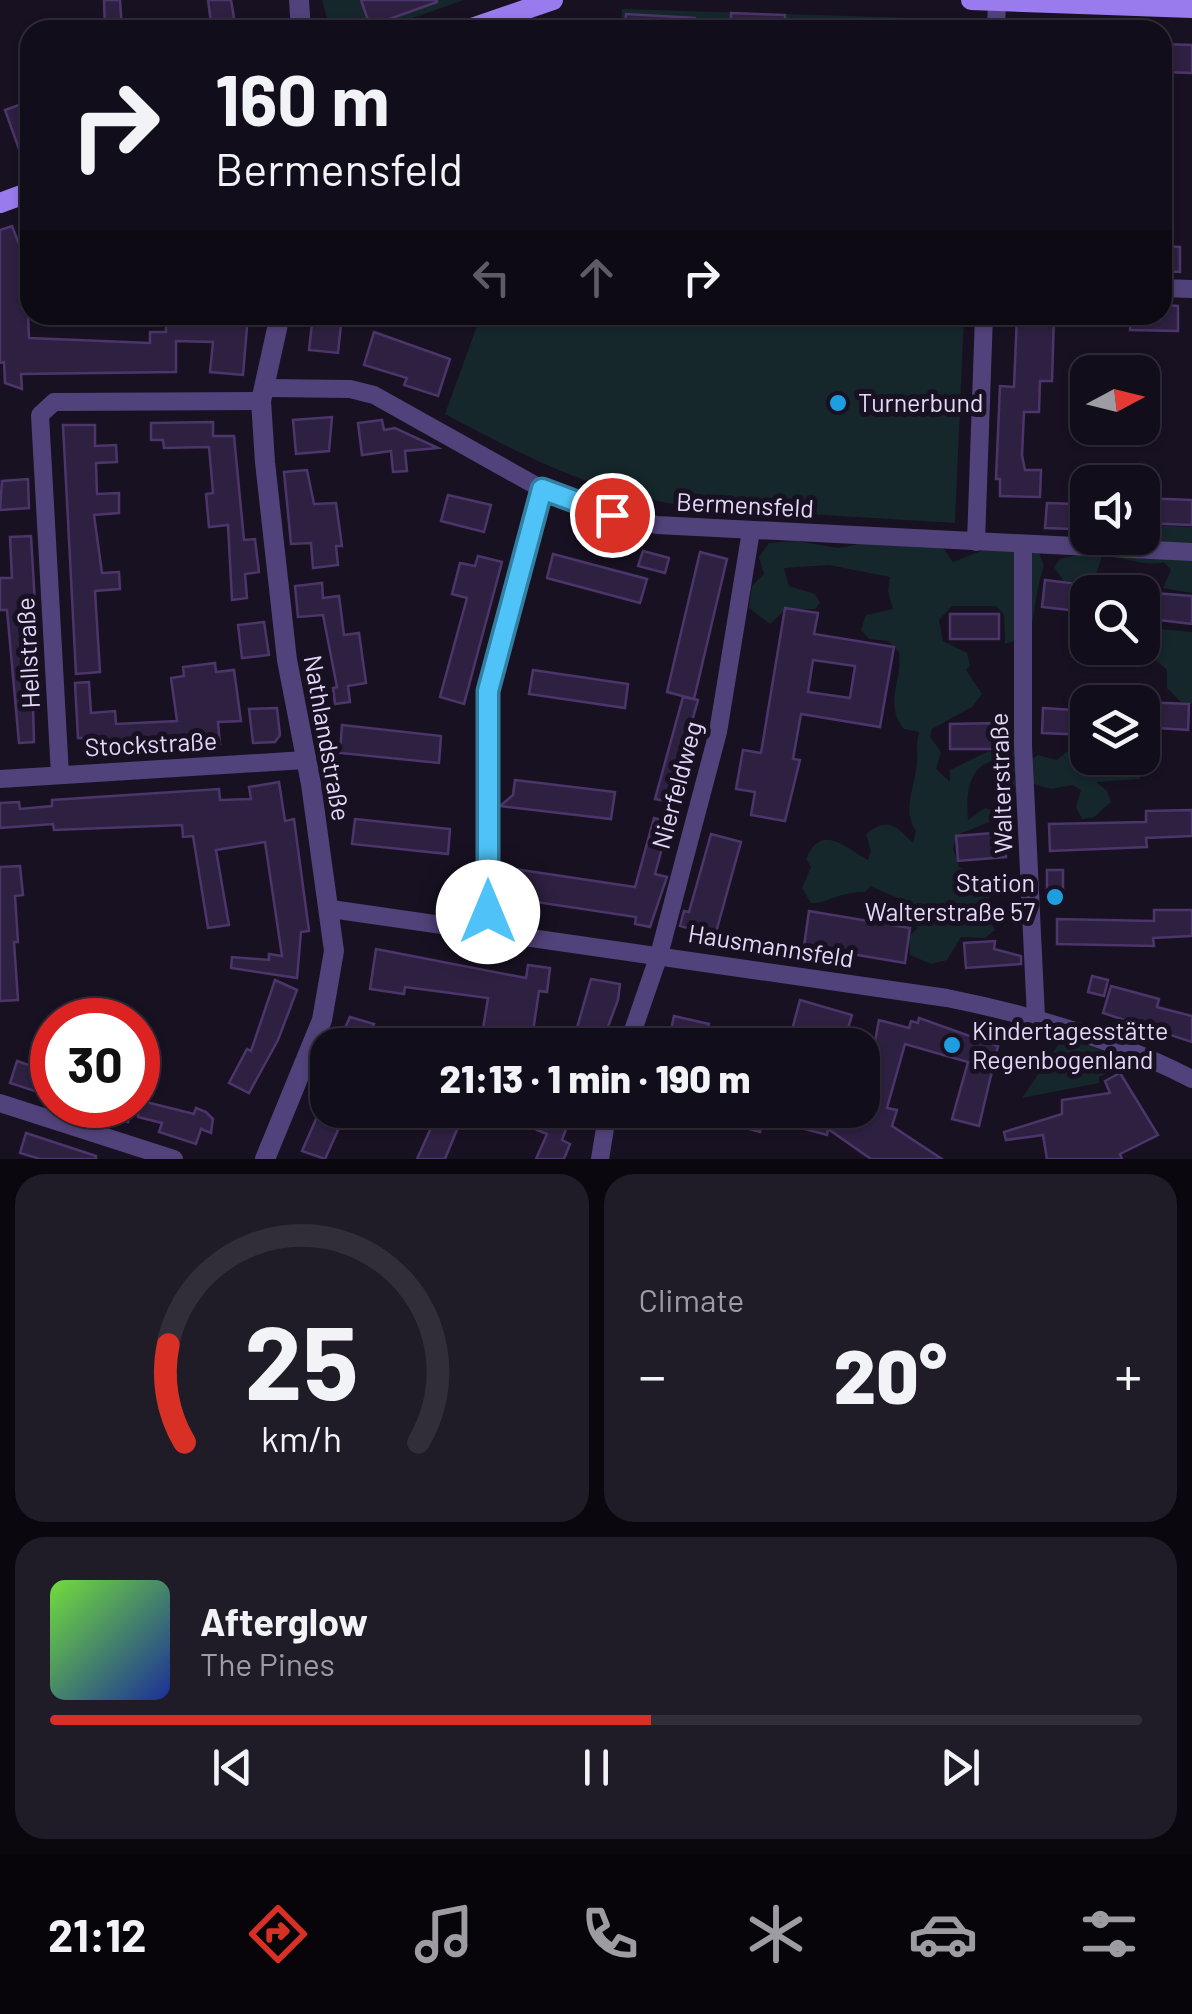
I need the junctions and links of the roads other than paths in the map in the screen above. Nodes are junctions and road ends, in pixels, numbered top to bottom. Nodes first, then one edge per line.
1 (552, 0) edge
2 (971, 0) edge
3 (998, 1) edge
4 (1078, 2) edge
5 (1144, 3) edge
6 (1192, 8) edge
7 (495, 20) edge
8 (278, 325) edge
9 (984, 325) edge
10 (264, 394) junction
11 (44, 409) joint
12 (542, 489) junction
13 (750, 532) junction
14 (976, 542) junction
15 (1023, 546) junction
16 (1192, 552) edge
17 (305, 760) junction
18 (60, 775) junction
19 (0, 779) edge
20 (331, 909) junction
21 (487, 930) junction
22 (659, 955) junction
23 (1036, 1017) junction
24 (634, 1028) edge
25 (1192, 1079) edge
26 (0, 1102) edge
27 (605, 1128) edge
28 (174, 1159) edge
29 (264, 1159) edge
30 (600, 1159) edge

1 - 7 main road
2 - 3 main road
3 - 4 main road
4 - 5 main road
5 - 6 main road
8 - 10 street, Nathlandstraße
9 - 14 street
10 - 11 street, Bermensfeld
10 - 12 street, Bermensfeld
10 - 17 street, Nathlandstraße
11 - 18 street, Hellstraße
12 - 13 street, Bermensfeld
12 - 21 street
13 - 14 street, Bermensfeld
13 - 22 street, Nierfeldweg
14 - 15 street, Bermensfeld
15 - 16 street, Bermensfeld
15 - 23 street, Walterstraße
17 - 18 street, Stockstraße
17 - 20 street, Nathlandstraße
18 - 19 street, Stockstraße
20 - 21 street, Hausmannsfeld
20 - 29 street, Nathlandstraße
21 - 22 street, Hausmannsfeld
22 - 23 street, Hausmannsfeld
22 - 24 street, Nierfeldweg
23 - 25 street, Hausmannsfeld
26 - 28 street
27 - 30 street

